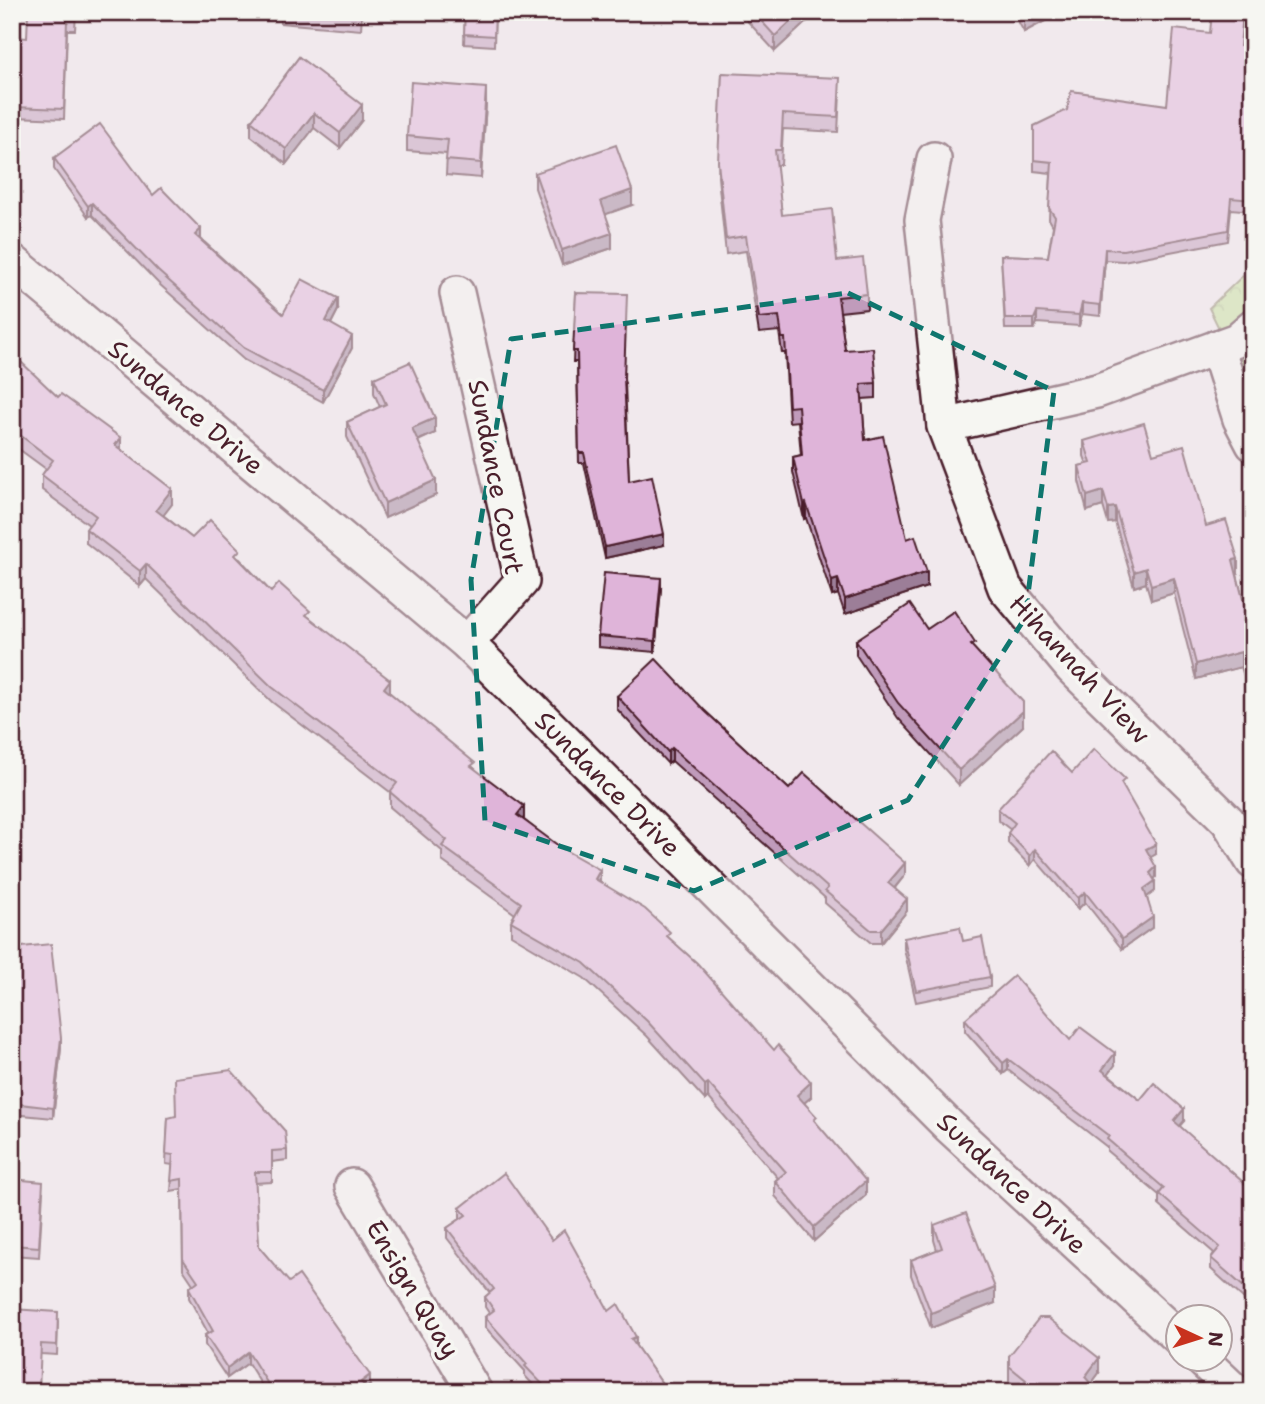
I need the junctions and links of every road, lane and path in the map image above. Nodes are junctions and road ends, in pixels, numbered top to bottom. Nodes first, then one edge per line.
1 (934, 159) dead end
2 (12, 261) edge
3 (457, 293) dead end
4 (1253, 326) edge
5 (1217, 347) junction
6 (944, 426) junction
7 (1253, 444) edge
8 (467, 643) junction
9 (1252, 862) edge
10 (352, 1186) dead end
11 (1164, 1324) edge
12 (1214, 1372) edge
13 (475, 1392) edge
14 (1236, 1392) edge

1 - 6 street, Hihannah View
2 - 8 street, Sundance Drive
3 - 8 street, Sundance Court
4 - 5 street
5 - 6 street
5 - 7 street
6 - 9 street, Hihannah View
8 - 11 street, Sundance Drive
10 - 13 street, Ensign Quay
12 - 14 street

